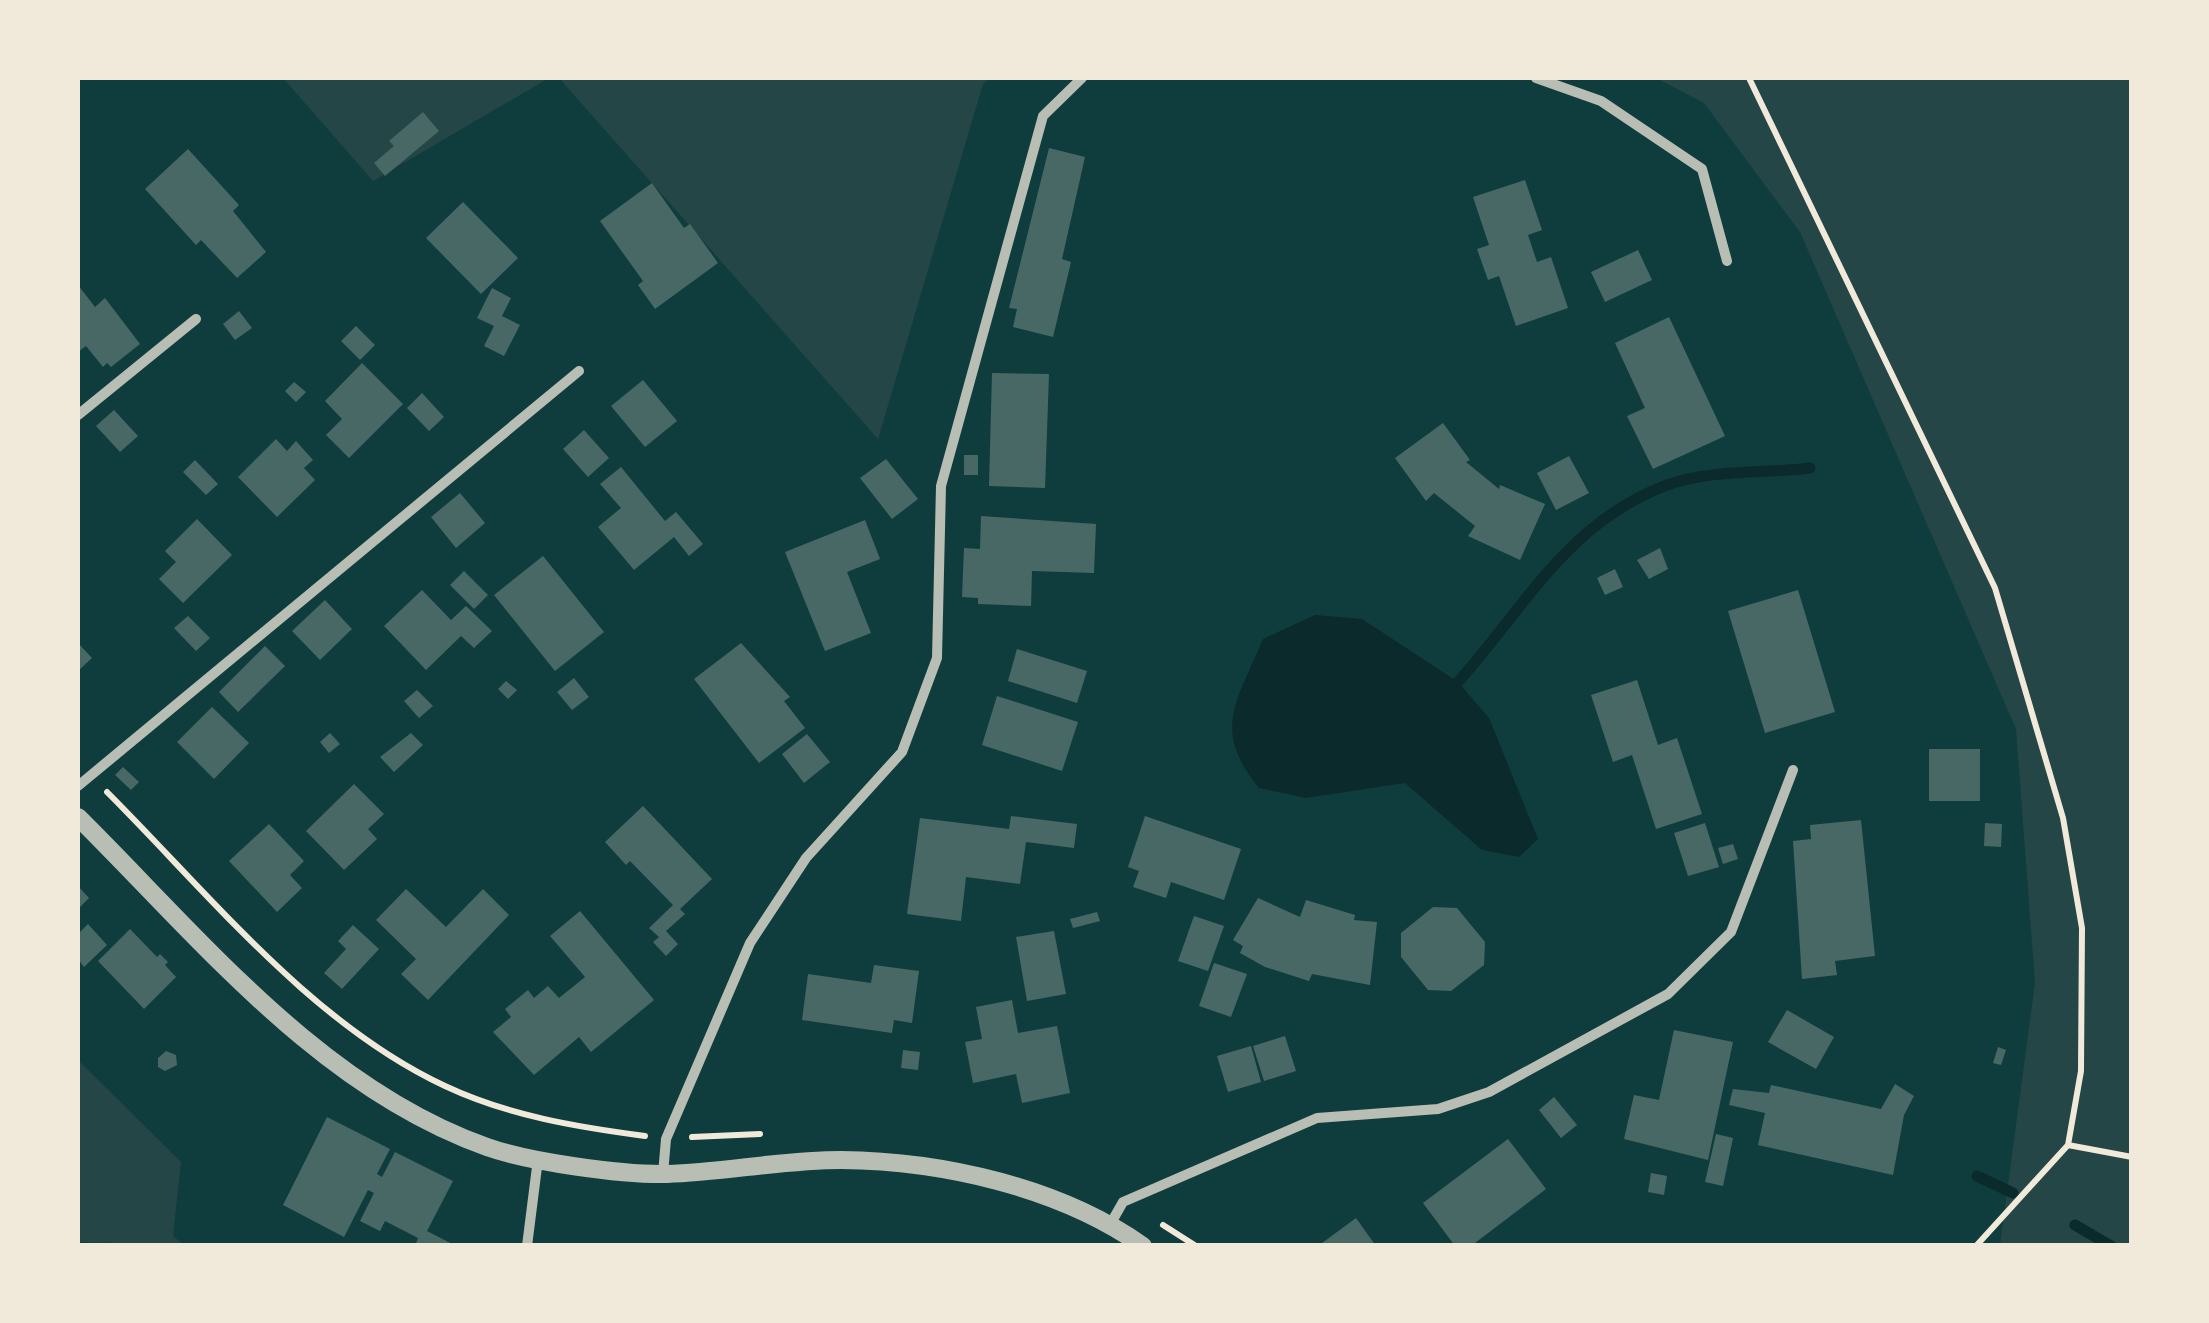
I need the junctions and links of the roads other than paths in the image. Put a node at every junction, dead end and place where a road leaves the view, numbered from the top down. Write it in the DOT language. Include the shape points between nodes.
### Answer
graph roads {
  1 [pos="1082,78"];
  2 [pos="1536,78"];
  3 [pos="1727,261"];
  4 [pos="196,319"];
  5 [pos="579,370"];
  6 [pos="78,416"];
  7 [pos="1793,770"];
  8 [pos="78,786"];
  9 [pos="78,817"];
  10 [pos="538,1159"];
  11 [pos="663,1174"];
  12 [pos="1111,1223"];
  13 [pos="527,1246"];
  14 [pos="1143,1246"];
  1 -- 11 [label="street" via="1042,116 942,486 938,658 902,752 806,858 750,943 666,1139"];
  2 -- 3 [label="street" via="1601,101 1702,169"];
  4 -- 6 [label="street"];
  5 -- 8 [label="street"];
  7 -- 12 [label="street" via="1731,932 1668,994 1490,1092 1438,1109 1318,1118 1123,1202"];
  9 -- 10 [label="street" via="285,1022 377,1094 487,1147"];
  10 -- 11 [label="street"];
  10 -- 13 [label="street"];
  11 -- 12 [label="street" via="840,1160 917,1166 1012,1185"];
  12 -- 14 [label="street"];
}
